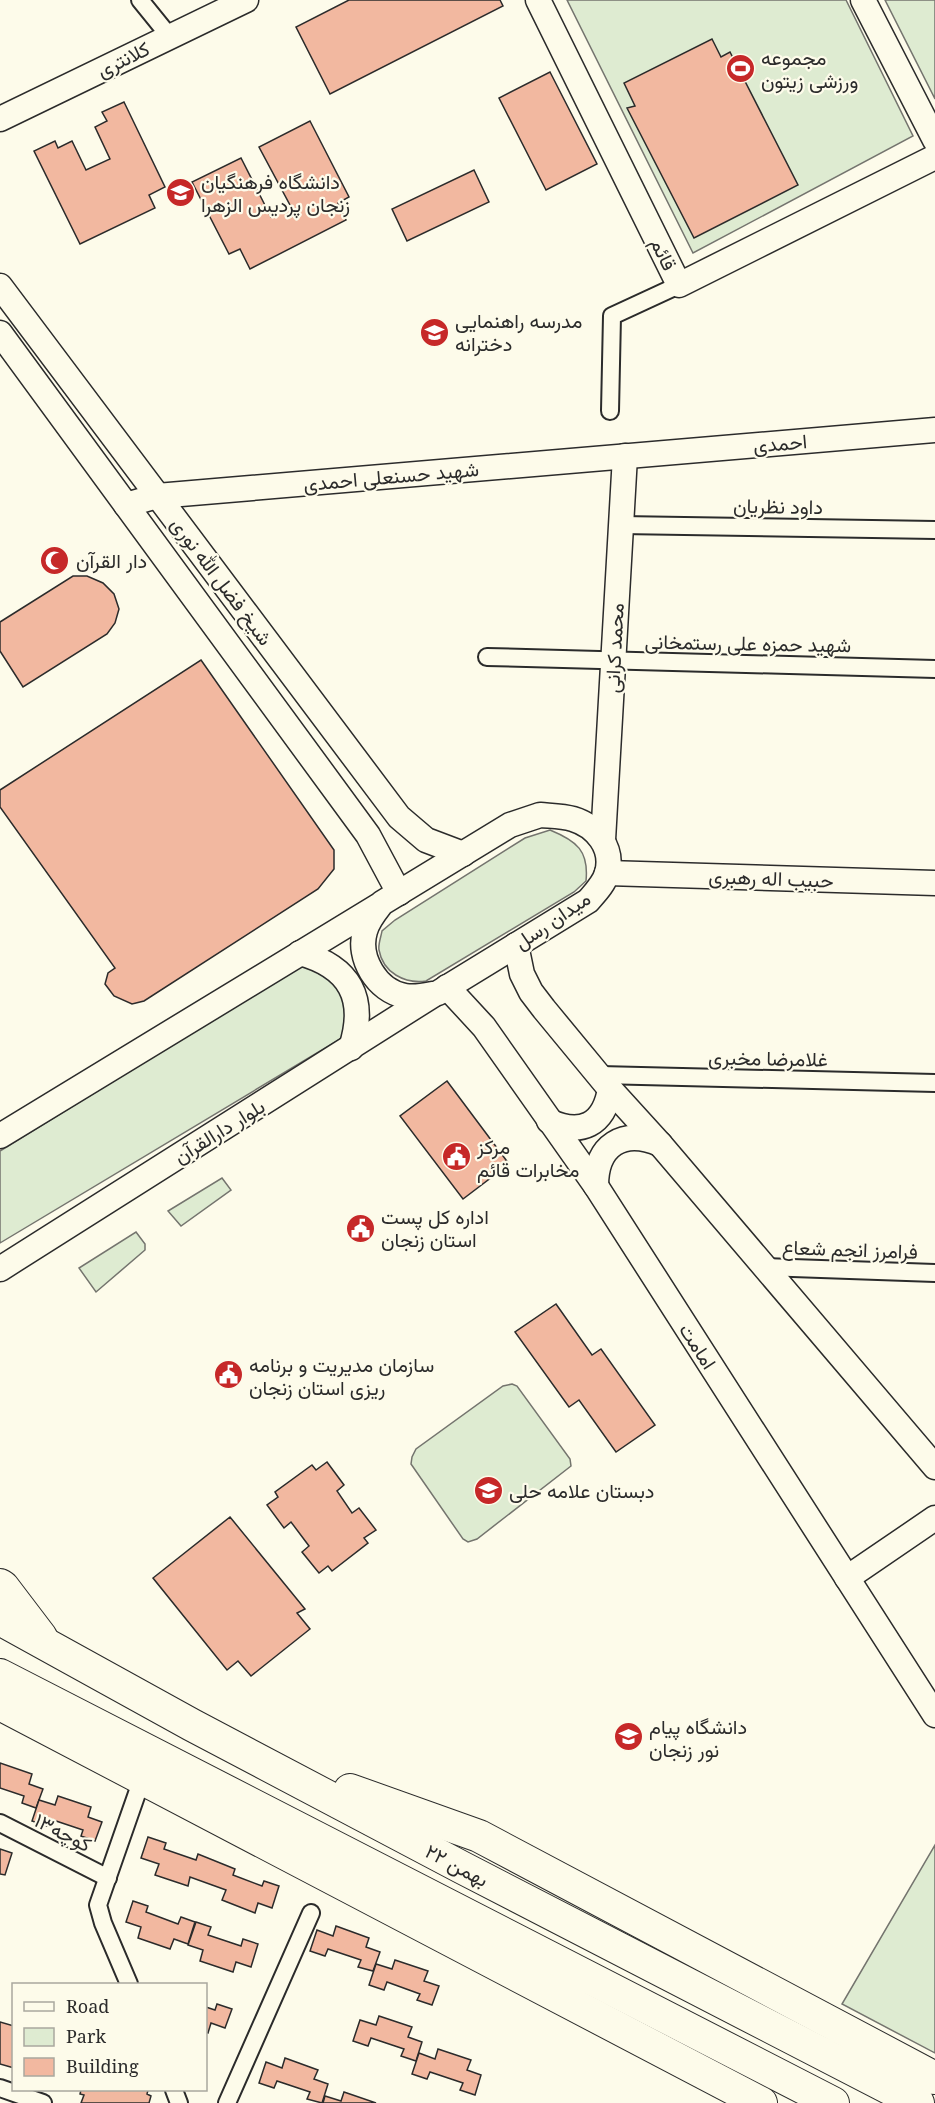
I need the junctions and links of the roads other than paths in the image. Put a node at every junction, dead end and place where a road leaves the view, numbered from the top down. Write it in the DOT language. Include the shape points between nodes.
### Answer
graph roads {
  1 [pos="140,0"];
  2 [pos="246,0"];
  3 [pos="538,0"];
  4 [pos="862,0"];
  5 [pos="170,37"];
  6 [pos="0,119"];
  7 [pos="935,140"];
  8 [pos="935,157"];
  9 [pos="679,285"];
  10 [pos="0,286"];
  11 [pos="0,333"];
  12 [pos="610,411"];
  13 [pos="935,430"];
  14 [pos="625,456"];
  15 [pos="157,496"];
  16 [pos="126,505"];
  17 [pos="621,525"];
  18 [pos="935,530"];
  19 [pos="487,657"];
  20 [pos="613,660"];
  21 [pos="935,669"];
  22 [pos="603,840"];
  23 [pos="463,854"];
  24 [pos="607,873"];
  25 [pos="935,883"];
  26 [pos="390,898"];
  27 [pos="516,945"];
  28 [pos="300,953"];
  29 [pos="443,990"];
  30 [pos="351,1048"];
  31 [pos="605,1082"];
  32 [pos="935,1083"];
  33 [pos="549,1121"];
  34 [pos="0,1136"];
  35 [pos="660,1144"];
  36 [pos="596,1186"];
  37 [pos="764,1267"];
  38 [pos="0,1269"];
  39 [pos="935,1273"];
  40 [pos="935,1467"];
  41 [pos="935,1518"];
  42 [pos="847,1578"];
  43 [pos="0,1585"];
  44 [pos="0,1619"];
  45 [pos="47,1645"];
  46 [pos="0,1674"];
  47 [pos="0,1704"];
  48 [pos="935,1715"];
  49 [pos="192,1725"];
  50 [pos="142,1779"];
  51 [pos="0,1823"];
  52 [pos="108,1878"];
  53 [pos="311,1913"];
  54 [pos="129,1983"];
  55 [pos="935,2078"];
  56 [pos="0,2088"];
  57 [pos="43,2103"];
  58 [pos="227,2103"];
  59 [pos="761,2103"];
  60 [pos="833,2103"];
  61 [pos="918,2103"];
  1 -- 5 [label="street"];
  2 -- 5 [label="main road, کلانتری"];
  3 -- 9 [label="main road, قائم"];
  4 -- 7 [label="main road"];
  5 -- 6 [label="main road, کلانتری"];
  8 -- 9 [label="main road, قائم"];
  9 -- 12 [label="street" via="612,316"];
  10 -- 15 [label="main road, شیخ فضل الله نوری"];
  11 -- 16 [label="main road, شیخ فضل الله نوری"];
  13 -- 14 [label="main road, احمدی"];
  14 -- 15 [label="main road, شهید حسنعلی احمدی"];
  14 -- 17 [label="main road, محمد کرانی"];
  15 -- 16 [label="main road, شهید حسنعلی احمدی"];
  15 -- 23 [label="main road, شیخ فضل الله نوری" via="399,817 426,840"];
  16 -- 26 [label="main road, شیخ فضل الله نوری" via="368,835"];
  17 -- 18 [label="street, داود نظریان"];
  17 -- 20 [label="main road, محمد کرانی"];
  19 -- 20 [label="street, شهید حمزه علی رستمخانی"];
  20 -- 21 [label="street, شهید حمزه علی رستمخانی"];
  20 -- 22 [label="main road, محمد کرانی"];
  22 -- 23 [label="main road, میدان رسل" via="589,826 572,819 540,815 510,825"];
  22 -- 24 [label="main road, میدان رسل" via="608,855"];
  23 -- 26 [label="main road, میدان رسل"];
  24 -- 25 [label="main road, حبیب اله رهبری"];
  24 -- 27 [label="main road, میدان رسل" via="588,901"];
  26 -- 28 [label="main road"];
  26 -- 29 [label="main road, میدان رسل" via="371,916 364,931 363,948 371,972 389,990 404,996"];
  27 -- 29 [label="main road, میدان رسل"];
  27 -- 31 [label="main road" via="522,974 531,992"];
  28 -- 30 [label="main road" via="338,970 350,987 357,1007 357,1028"];
  28 -- 34 [label="main road"];
  29 -- 30 [label="main road, بلوار دارالقرآن"];
  29 -- 33 [label="main road, امامت" via="484,1027"];
  30 -- 38 [label="main road, بلوار دارالقرآن"];
  31 -- 32 [label="street, غلامرضا مخبری"];
  31 -- 33 [label="main road" via="607,1106 597,1120 582,1127 565,1128"];
  31 -- 35 [label="main road"];
  33 -- 36 [label="main road, امامت"];
  35 -- 36 [label="main road" via="629,1137 614,1143 596,1169"];
  35 -- 37 [label="main road"];
  36 -- 42 [label="main road, امامت"];
  37 -- 39 [label="street, فرامرز انجم شعاع"];
  37 -- 40 [label="main road"];
  41 -- 42 [label="main road"];
  42 -- 48 [label="main road, امامت"];
  43 -- 45 [label="highway"];
  44 -- 45 [label="highway, ۲۲ بهمن"];
  45 -- 49 [label="highway, ۲۲ بهمن"];
  46 -- 60 [label="highway, ۲۲ بهمن"];
  47 -- 50 [label="highway"];
  49 -- 55 [label="highway" via="479,1836"];
  49 -- 61 [label="highway, ۲۲ بهمن"];
  50 -- 52 [label="street"];
  50 -- 59 [label="highway"];
  51 -- 52 [label="street, کوچه۱۳"];
  52 -- 54 [label="street" via="98,1905"];
  53 -- 58 [label="street"];
  56 -- 57 [label="street"];
}
